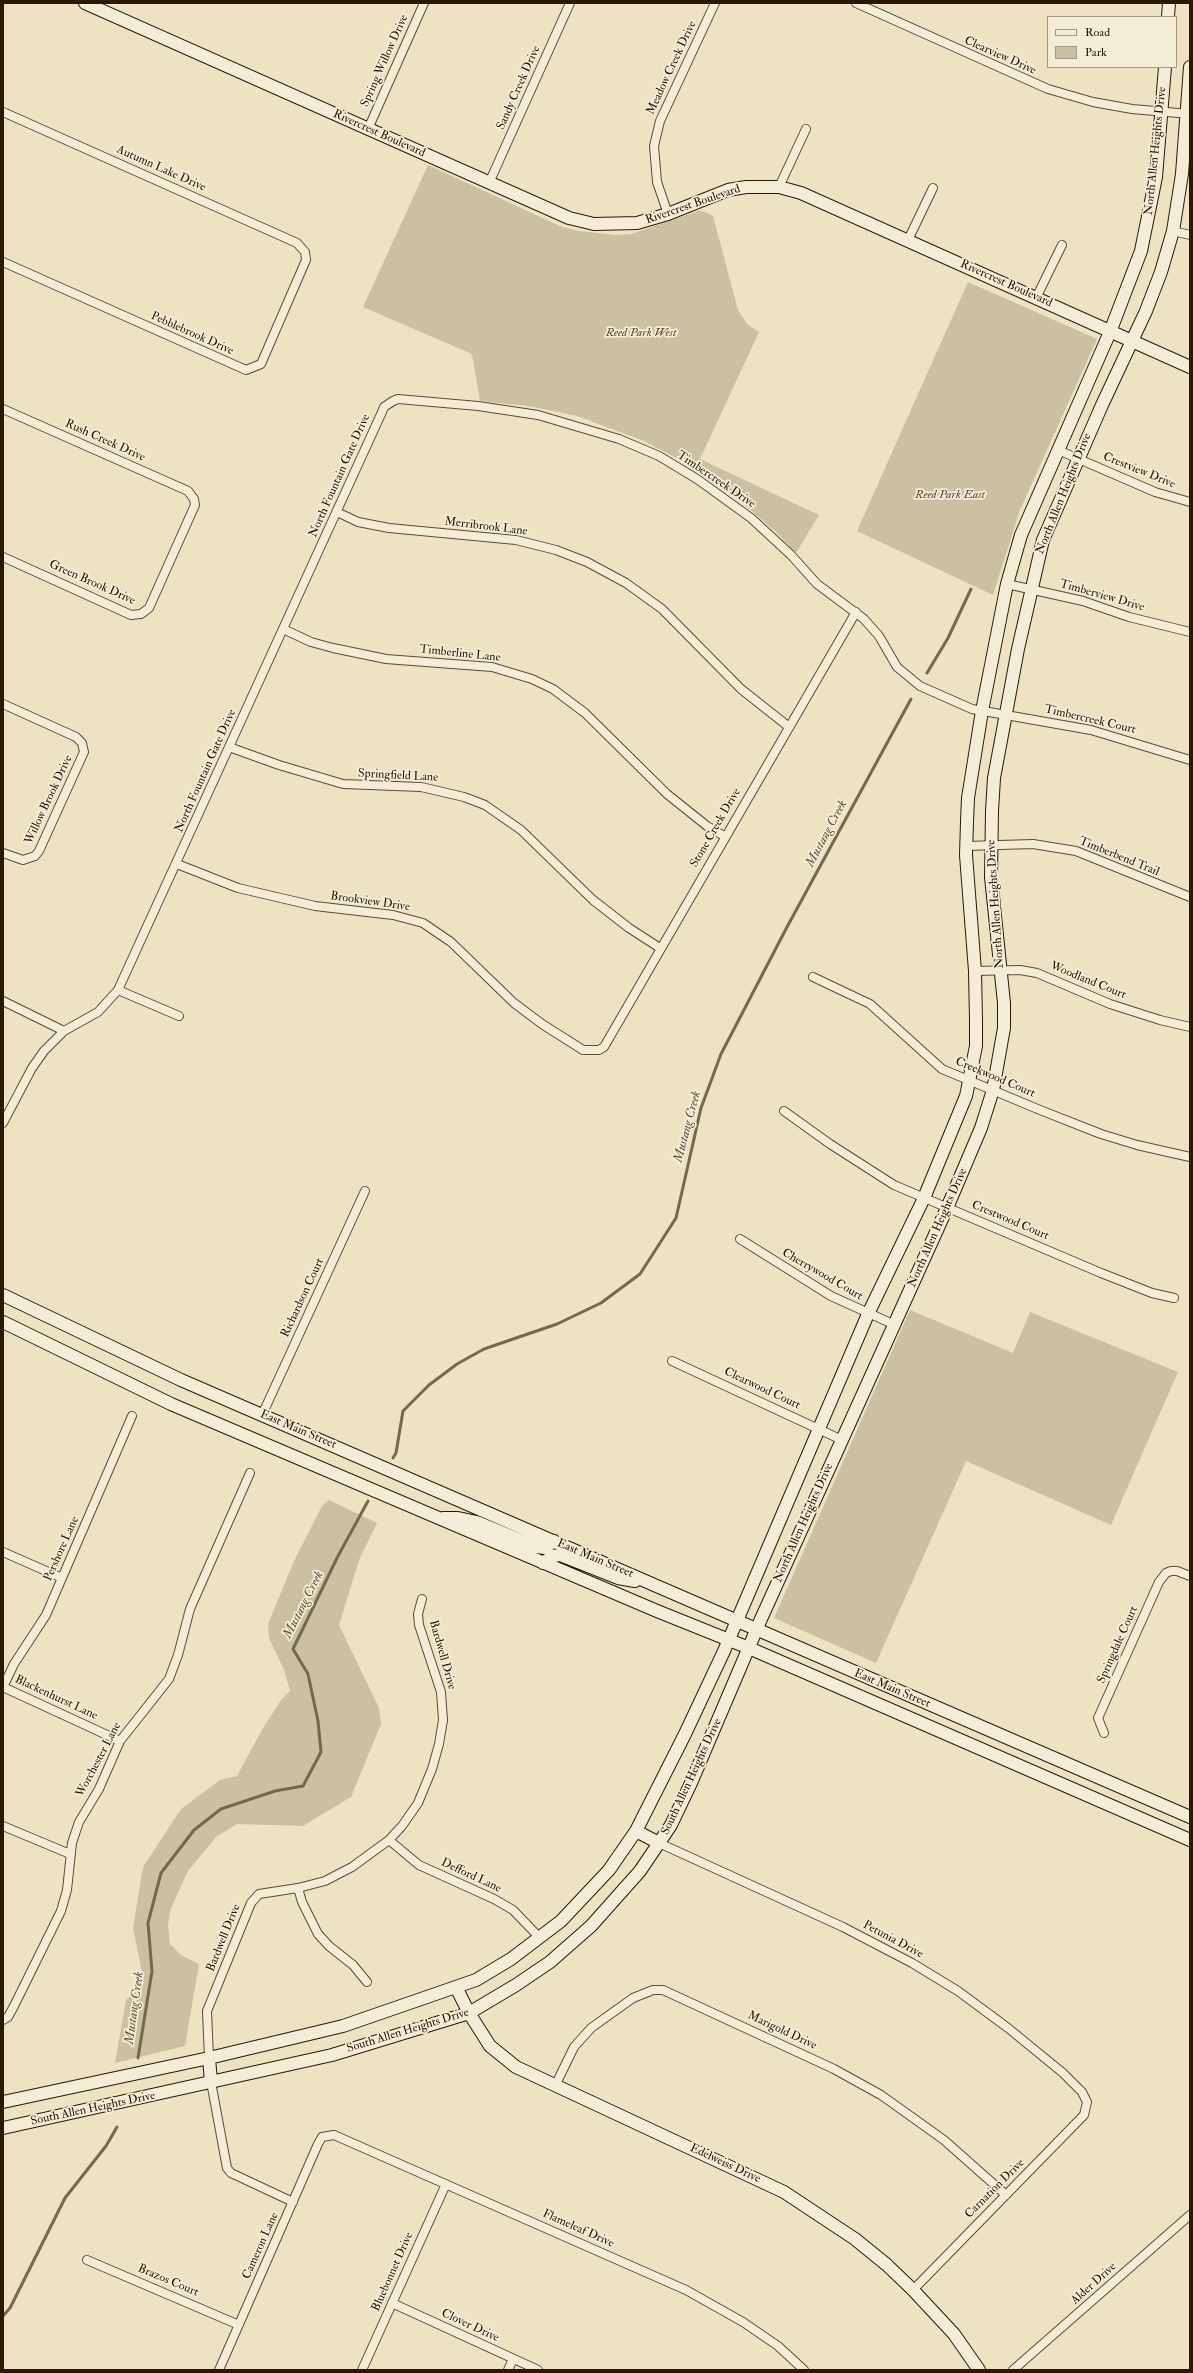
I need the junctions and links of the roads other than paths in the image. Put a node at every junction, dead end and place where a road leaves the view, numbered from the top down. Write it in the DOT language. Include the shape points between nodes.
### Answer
graph roads {
  1 [pos="85,3"];
  2 [pos="424,3"];
  3 [pos="570,3"];
  4 [pos="715,3"];
  5 [pos="856,3"];
  6 [pos="1169,3"];
  7 [pos="1168,16"];
  8 [pos="1190,67"];
  9 [pos="1165,68"];
  10 [pos="1161,111"];
  11 [pos="3,112"];
  12 [pos="1188,114"];
  13 [pos="368,129"];
  14 [pos="806,129"];
  15 [pos="489,183"];
  16 [pos="779,187"];
  17 [pos="933,188"];
  18 [pos="668,214"];
  19 [pos="1173,231"];
  20 [pos="1190,235"];
  21 [pos="908,240"];
  22 [pos="1062,245"];
  23 [pos="305,252"];
  24 [pos="3,262"];
  25 [pos="1036,298"];
  26 [pos="1110,332"];
  27 [pos="1132,342"];
  28 [pos="1190,367"];
  29 [pos="393,400"];
  30 [pos="3,409"];
  31 [pos="1058,450"];
  32 [pos="1078,459"];
  33 [pos="194,499"];
  34 [pos="1190,502"];
  35 [pos="337,512"];
  36 [pos="3,557"];
  37 [pos="1007,584"];
  38 [pos="1031,590"];
  39 [pos="856,612"];
  40 [pos="283,629"];
  41 [pos="1190,632"];
  42 [pos="3,704"];
  43 [pos="982,711"];
  44 [pos="1005,714"];
  45 [pos="789,727"];
  46 [pos="230,748"];
  47 [pos="1190,760"];
  48 [pos="724,836"];
  49 [pos="990,845"];
  50 [pos="966,846"];
  51 [pos="3,853"];
  52 [pos="177,864"];
  53 [pos="1190,897"];
  54 [pos="660,948"];
  55 [pos="1001,970"];
  56 [pos="976,971"];
  57 [pos="814,977"];
  58 [pos="118,990"];
  59 [pos="3,1001"];
  60 [pos="179,1016"];
  61 [pos="1190,1027"];
  62 [pos="64,1031"];
  63 [pos="594,1052"];
  64 [pos="970,1081"];
  65 [pos="993,1090"];
  66 [pos="784,1111"];
  67 [pos="3,1123"];
  68 [pos="1190,1157"];
  69 [pos="365,1191"];
  70 [pos="924,1198"];
  71 [pos="947,1208"];
  72 [pos="740,1239"];
  73 [pos="3,1295"];
  74 [pos="1174,1298"];
  75 [pos="868,1314"];
  76 [pos="3,1322"];
  77 [pos="895,1325"];
  78 [pos="672,1361"];
  79 [pos="262,1415"];
  80 [pos="132,1416"];
  81 [pos="818,1429"];
  82 [pos="842,1440"];
  83 [pos="250,1473"];
  84 [pos="438,1518"];
  85 [pos="554,1541"];
  86 [pos="3,1552"];
  87 [pos="543,1563"];
  88 [pos="1190,1576"];
  89 [pos="62,1578"];
  90 [pos="644,1580"];
  91 [pos="422,1599"];
  92 [pos="737,1622"];
  93 [pos="756,1629"];
  94 [pos="728,1640"];
  95 [pos="749,1648"];
  96 [pos="3,1687"];
  97 [pos="978,1726"];
  98 [pos="1104,1733"];
  99 [pos="120,1741"];
  100 [pos="971,1745"];
  101 [pos="1096,1799"];
  102 [pos="1190,1818"];
  103 [pos="1190,1821"];
  104 [pos="3,1826"];
  105 [pos="636,1831"];
  106 [pos="389,1840"];
  107 [pos="1190,1840"];
  108 [pos="659,1843"];
  109 [pos="70,1854"];
  110 [pos="298,1888"];
  111 [pos="540,1938"];
  112 [pos="367,1982"];
  113 [pos="456,1987"];
  114 [pos="469,2013"];
  115 [pos="3,2020"];
  116 [pos="209,2058"];
  117 [pos="211,2082"];
  118 [pos="555,2086"];
  119 [pos="3,2102"];
  120 [pos="1087,2102"];
  121 [pos="3,2128"];
  122 [pos="328,2135"];
  123 [pos="446,2184"];
  124 [pos="1006,2195"];
  125 [pos="293,2202"];
  126 [pos="1190,2215"];
  127 [pos="87,2260"];
  128 [pos="913,2290"];
  129 [pos="392,2303"];
  130 [pos="239,2325"];
  131 [pos="513,2359"];
  132 [pos="219,2370"];
  133 [pos="362,2370"];
  134 [pos="508,2370"];
  135 [pos="538,2370"];
  136 [pos="804,2370"];
  137 [pos="979,2370"];
  138 [pos="1013,2370"];
  1 -- 13 [label="main road, Rivercrest Boulevard"];
  2 -- 13 [label="street, Spring Willow Drive"];
  3 -- 15 [label="street, Sandy Creek Drive"];
  4 -- 18 [label="street, Meadow Creek Drive" via="660,121 654,146 658,182"];
  5 -- 10 [label="street, Clearview Drive" via="1048,89 1093,102"];
  6 -- 7 [label="main road"];
  8 -- 12 [label="main road, North Allen Heights Drive"];
  9 -- 10 [label="main road, North Allen Heights Drive"];
  10 -- 12 [label="street, Clearview Drive"];
  10 -- 26 [label="main road, North Allen Heights Drive" via="1156,176 1149,220 1131,282"];
  11 -- 23 [label="street, Autumn Lake Drive" via="297,243"];
  12 -- 19 [label="main road, North Allen Heights Drive"];
  13 -- 15 [label="main road, Rivercrest Boulevard"];
  14 -- 16 [label="street"];
  15 -- 18 [label="main road, Rivercrest Boulevard" via="568,218 594,224 637,224"];
  16 -- 18 [label="main road, Rivercrest Boulevard" via="728,190"];
  16 -- 21 [label="main road, Rivercrest Boulevard" via="800,193"];
  17 -- 21 [label="street"];
  19 -- 20 [label="street"];
  19 -- 27 [label="main road, North Allen Heights Drive" via="1161,272"];
  21 -- 25 [label="main road, Rivercrest Boulevard"];
  22 -- 25 [label="street"];
  23 -- 24 [label="street, Pebblebrook Drive" via="306,265 261,364 246,370"];
  25 -- 26 [label="main road, Rivercrest Boulevard"];
  26 -- 27 [label="main road, Rivercrest Boulevard"];
  26 -- 31 [label="main road, North Allen Heights Drive"];
  27 -- 28 [label="main road, Rivercrest Boulevard"];
  27 -- 32 [label="main road, North Allen Heights Drive"];
  29 -- 35 [label="street, North Fountain Gate Drive" via="384,407"];
  29 -- 39 [label="street, Timbercreek Drive" via="478,406 538,415 619,439 659,456 697,479 751,518 791,555 817,584"];
  30 -- 33 [label="street, Rush Creek Drive" via="188,491"];
  31 -- 32 [label="street, Crestview Drive"];
  31 -- 37 [label="main road, North Allen Heights Drive" via="1021,535"];
  32 -- 34 [label="street, Crestview Drive" via="1155,492"];
  32 -- 38 [label="main road, North Allen Heights Drive" via="1043,540"];
  33 -- 36 [label="street, Green Brook Drive" via="194,510 149,608 141,614 131,615"];
  35 -- 40 [label="street, North Fountain Gate Drive"];
  35 -- 45 [label="street, Merribrook Lane" via="358,522 389,528 516,540 556,550 587,562 626,583 662,609 741,690"];
  37 -- 38 [label="street, Timberview Drive"];
  37 -- 43 [label="main road, North Allen Heights Drive"];
  38 -- 41 [label="street, Timberview Drive" via="1084,601 1129,617"];
  38 -- 44 [label="main road, North Allen Heights Drive"];
  39 -- 43 [label="street, Timbercreek Drive" via="879,636 897,667 908,678 942,697"];
  39 -- 45 [label="street, Stone Creek Drive"];
  40 -- 46 [label="street, North Fountain Gate Drive"];
  40 -- 48 [label="street, Timberline Lane" via="311,642 333,648 386,658 492,668 532,679 553,690 585,713 667,794 707,826"];
  42 -- 51 [label="street, Willow Brook Drive" via="76,737 82,743 84,752 35,856 24,860"];
  43 -- 44 [label="street, Timbercreek Court"];
  43 -- 50 [label="main road, North Allen Heights Drive" via="968,798"];
  44 -- 47 [label="street, Timbercreek Court" via="1091,730"];
  44 -- 49 [label="main road, North Allen Heights Drive" via="994,778"];
  45 -- 48 [label="street, Stone Creek Drive"];
  46 -- 52 [label="street, North Fountain Gate Drive"];
  46 -- 54 [label="street, Springfield Lane" via="343,784 421,787 464,796 485,805 521,830 593,900"];
  48 -- 54 [label="street, Stone Creek Drive"];
  49 -- 50 [label="street, Timberbend Trail"];
  49 -- 53 [label="street, Timberbend Trail" via="1033,844 1076,851"];
  49 -- 55 [label="main road, North Allen Heights Drive"];
  50 -- 56 [label="main road, North Allen Heights Drive"];
  52 -- 58 [label="street, North Fountain Gate Drive"];
  52 -- 63 [label="street, Brookview Drive" via="238,888 315,906 393,915 423,923 451,942 514,1003 583,1050"];
  54 -- 63 [label="street, Stone Creek Drive" via="604,1047"];
  55 -- 56 [label="street, Woodland Court"];
  55 -- 61 [label="street, Woodland Court" via="1020,970 1037,974 1110,1004"];
  55 -- 65 [label="main road, North Allen Heights Drive" via="1004,1028"];
  56 -- 64 [label="main road, North Allen Heights Drive" via="976,1046"];
  57 -- 64 [label="street, Creekwood Court" via="870,1004 942,1069"];
  58 -- 60 [label="street"];
  58 -- 62 [label="street, North Fountain Gate Drive" via="98,1012"];
  59 -- 62 [label="street"];
  62 -- 67 [label="street, North Fountain Gate Drive" via="44,1051 32,1068"];
  64 -- 65 [label="street, Creekwood Court"];
  64 -- 70 [label="main road, North Allen Heights Drive" via="960,1114"];
  65 -- 68 [label="street, Creekwood Court" via="1101,1134"];
  65 -- 71 [label="main road, North Allen Heights Drive" via="981,1128"];
  66 -- 70 [label="street, Crestwood Court" via="881,1178"];
  69 -- 79 [label="street, Richardson Court"];
  70 -- 71 [label="street, Crestwood Court"];
  70 -- 75 [label="main road, North Allen Heights Drive"];
  71 -- 74 [label="street, Crestwood Court" via="1102,1273"];
  71 -- 77 [label="main road, North Allen Heights Drive"];
  72 -- 75 [label="street, Cherrywood Court" via="807,1283"];
  73 -- 79 [label="main road, East Main Street" via="181,1380"];
  75 -- 77 [label="street, Cherrywood Court"];
  75 -- 81 [label="main road, North Allen Heights Drive"];
  76 -- 84 [label="main road, East Main Street" via="171,1404"];
  77 -- 82 [label="main road, North Allen Heights Drive"];
  78 -- 81 [label="street, Clearwood Court"];
  79 -- 85 [label="main road, East Main Street"];
  80 -- 89 [label="street, Pershore Lane"];
  81 -- 82 [label="street, Clearwood Court"];
  81 -- 92 [label="main road, North Allen Heights Drive"];
  82 -- 93 [label="main road, North Allen Heights Drive"];
  83 -- 99 [label="street, Worchester Lane" via="190,1609 169,1679"];
  84 -- 85 [label="main road" via="458,1518 477,1522 537,1547 545,1548"];
  84 -- 87 [label="main road, East Main Street"];
  85 -- 90 [label="main road, East Main Street"];
  86 -- 89 [label="street"];
  87 -- 90 [label="main road" via="553,1556 560,1555 618,1578"];
  87 -- 94 [label="main road, East Main Street"];
  88 -- 98 [label="street, Springdale Court" via="1171,1571 1159,1582 1098,1718"];
  89 -- 96 [label="street, Pershore Lane" via="46,1615 14,1664"];
  90 -- 92 [label="main road, East Main Street"];
  91 -- 106 [label="street, Bardwell Drive" via="418,1614 419,1625 442,1692 443,1720 432,1769 418,1803"];
  92 -- 93 [label="main road, East Main Street"];
  92 -- 94 [label="main road, North Allen Heights Drive"];
  93 -- 95 [label="main road, North Allen Heights Drive"];
  93 -- 97 [label="main road, East Main Street"];
  94 -- 95 [label="main road, East Main Street"];
  94 -- 105 [label="main road, South Allen Heights Drive" via="686,1734"];
  95 -- 100 [label="main road, East Main Street"];
  95 -- 108 [label="main road, South Allen Heights Drive" via="691,1783 671,1825"];
  96 -- 99 [label="street, Blackenhurst Lane"];
  97 -- 100 [label="main road"];
  97 -- 102 [label="main road, East Main Street"];
  99 -- 109 [label="street, Worchester Lane" via="100,1790 79,1822"];
  100 -- 101 [label="main road, East Main Street"];
  101 -- 103 [label="main road" via="1099,1791 1104,1789 1160,1812"];
  101 -- 107 [label="main road, East Main Street"];
  104 -- 109 [label="street"];
  105 -- 108 [label="main road"];
  105 -- 111 [label="main road, South Allen Heights Drive" via="587,1896"];
  106 -- 110 [label="street, Bardwell Drive" via="352,1867 325,1881"];
  106 -- 111 [label="street, Defford Lane" via="419,1865 513,1910"];
  108 -- 114 [label="main road, South Allen Heights Drive" via="621,1894 569,1946 516,1985"];
  108 -- 120 [label="street, Petunia Drive" via="843,1927 912,1963 958,1991 1014,2032 1063,2073 1082,2092"];
  109 -- 115 [label="street, Worchester Lane" via="67,1890 61,1911 14,2006"];
  110 -- 112 [label="street" via="318,1934 353,1965"];
  110 -- 116 [label="street, Bardwell Drive" via="267,1891 259,1894 251,1903 207,2011"];
  111 -- 113 [label="main road, South Allen Heights Drive" via="481,1977"];
  113 -- 114 [label="main road, Edelweiss Drive"];
  113 -- 116 [label="main road, South Allen Heights Drive" via="343,2026"];
  114 -- 117 [label="main road, South Allen Heights Drive" via="332,2055"];
  114 -- 118 [label="main road, Edelweiss Drive" via="490,2046 502,2057 516,2067"];
  116 -- 117 [label="main road"];
  116 -- 119 [label="main road, South Allen Heights Drive"];
  117 -- 121 [label="main road, South Allen Heights Drive"];
  117 -- 125 [label="street" via="227,2168 236,2176"];
  118 -- 124 [label="street, Marigold Drive" via="574,2047 591,2028 633,1998 653,1990 663,1990 834,2068 881,2095 944,2140"];
  118 -- 128 [label="main road, Edelweiss Drive" via="784,2192 855,2239 887,2264"];
  120 -- 124 [label="street, Carnation Drive" via="1084,2115"];
  122 -- 123 [label="street, Flameleaf Drive" via="334,2135"];
  122 -- 125 [label="street, Cameron Lane" via="318,2144"];
  123 -- 129 [label="street, Bluebonnet Drive"];
  123 -- 136 [label="street, Flameleaf Drive" via="686,2290 743,2322 778,2346"];
  124 -- 128 [label="street, Carnation Drive"];
  125 -- 130 [label="street, Cameron Lane"];
  126 -- 138 [label="street, Alder Drive"];
  127 -- 130 [label="street, Brazos Court"];
  128 -- 137 [label="main road, Edelweiss Drive" via="954,2334"];
  129 -- 131 [label="street, Clover Drive"];
  129 -- 133 [label="street, Bluebonnet Drive"];
  130 -- 132 [label="street, Cameron Lane"];
  131 -- 134 [label="street"];
  131 -- 135 [label="street, Clover Drive"];
}
